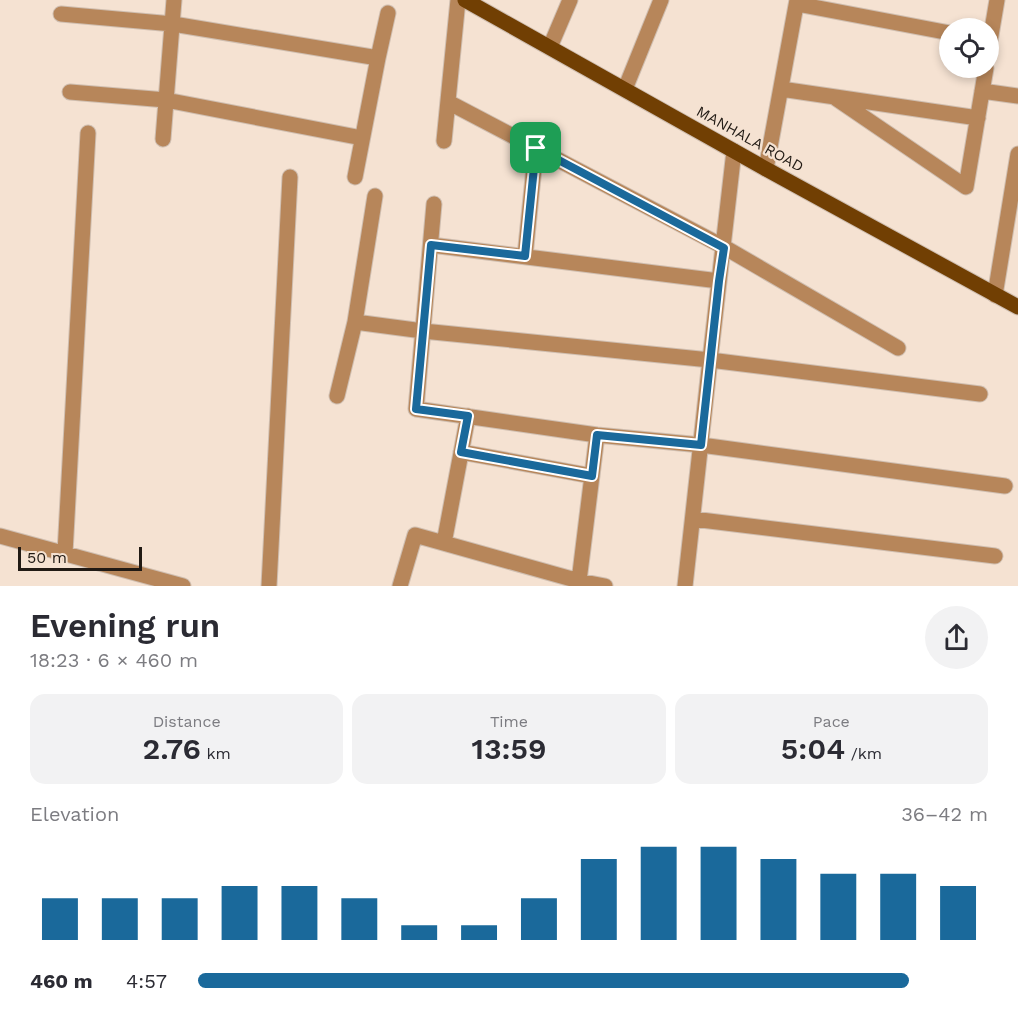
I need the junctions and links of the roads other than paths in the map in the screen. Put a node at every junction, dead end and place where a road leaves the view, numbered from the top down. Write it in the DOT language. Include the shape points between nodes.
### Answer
graph roads {
  1 [pos="174,0"];
  2 [pos="458,0"];
  3 [pos="465,0"];
  4 [pos="570,0"];
  5 [pos="661,0"];
  6 [pos="997,0"];
  7 [pos="797,2"];
  8 [pos="388,13"];
  9 [pos="61,14"];
  10 [pos="994,18"];
  11 [pos="173,24"];
  12 [pos="939,31"];
  13 [pos="550,47"];
  14 [pos="378,58"];
  15 [pos="984,78"];
  16 [pos="625,89"];
  17 [pos="781,89"];
  18 [pos="982,91"];
  19 [pos="70,92"];
  20 [pos="1018,96"];
  21 [pos="834,97"];
  22 [pos="166,100"];
  23 [pos="448,102"];
  24 [pos="978,118"];
  25 [pos="88,133"];
  26 [pos="362,138"];
  27 [pos="163,139"];
  28 [pos="444,141"];
  29 [pos="536,148"];
  30 [pos="734,151"];
  31 [pos="1018,154"];
  32 [pos="766,169"];
  33 [pos="290,177"];
  34 [pos="355,177"];
  35 [pos="375,196"];
  36 [pos="434,204"];
  37 [pos="1014,205"];
  38 [pos="431,245"];
  39 [pos="724,248"];
  40 [pos="525,256"];
  41 [pos="719,281"];
  42 [pos="995,295"];
  43 [pos="1018,307"];
  44 [pos="355,322"];
  45 [pos="423,331"];
  46 [pos="898,348"];
  47 [pos="710,360"];
  48 [pos="980,394"];
  49 [pos="337,396"];
  50 [pos="468,416"];
  51 [pos="597,435"];
  52 [pos="701,445"];
  53 [pos="461,452"];
  54 [pos="592,476"];
  55 [pos="1005,486"];
  56 [pos="693,519"];
  57 [pos="0,536"];
  58 [pos="444,543"];
  59 [pos="65,553"];
  60 [pos="995,556"];
  61 [pos="579,581"];
  62 [pos="183,586"];
  63 [pos="269,586"];
  64 [pos="400,586"];
  65 [pos="605,586"];
  66 [pos="685,586"];
  1 -- 11 [label="street"];
  2 -- 23 [label="street"];
  3 -- 13 [label="main road, MANHALA ROAD"];
  4 -- 13 [label="street"];
  5 -- 16 [label="street"];
  6 -- 10 [label="street"];
  7 -- 12 [label="street"];
  7 -- 17 [label="street"];
  8 -- 14 [label="street"];
  9 -- 11 [label="street"];
  11 -- 14 [label="street"];
  11 -- 22 [label="street"];
  13 -- 16 [label="main road, MANHALA ROAD"];
  14 -- 26 [label="street"];
  15 -- 18 [label="street"];
  16 -- 30 [label="main road, MANHALA ROAD"];
  17 -- 21 [label="street"];
  17 -- 32 [label="street"];
  18 -- 20 [label="street"];
  18 -- 24 [label="street"];
  19 -- 22 [label="street"];
  21 -- 24 [label="street"];
  21 -- 24 [label="street" via="966,187"];
  22 -- 26 [label="street"];
  22 -- 27 [label="street"];
  23 -- 28 [label="street"];
  23 -- 29 [label="street"];
  25 -- 59 [label="street"];
  26 -- 34 [label="street"];
  29 -- 39 [label="street"];
  29 -- 40 [label="street"];
  30 -- 32 [label="main road, MANHALA ROAD"];
  30 -- 39 [label="street"];
  31 -- 37 [label="street"];
  32 -- 42 [label="main road, MANHALA ROAD"];
  33 -- 63 [label="street"];
  35 -- 44 [label="street"];
  36 -- 38 [label="street"];
  37 -- 42 [label="street"];
  38 -- 40 [label="street"];
  38 -- 45 [label="street"];
  39 -- 41 [label="street"];
  39 -- 46 [label="street"];
  40 -- 41 [label="street"];
  41 -- 47 [label="street"];
  42 -- 43 [label="main road, MANHALA ROAD"];
  44 -- 45 [label="street"];
  44 -- 49 [label="street"];
  45 -- 47 [label="street"];
  45 -- 50 [label="street" via="416,409"];
  47 -- 48 [label="street"];
  47 -- 52 [label="street"];
  50 -- 51 [label="street"];
  50 -- 53 [label="street"];
  51 -- 52 [label="street"];
  51 -- 54 [label="street"];
  52 -- 55 [label="street"];
  52 -- 56 [label="street"];
  53 -- 54 [label="street"];
  53 -- 58 [label="street"];
  54 -- 61 [label="street"];
  56 -- 60 [label="street"];
  56 -- 66 [label="street"];
  57 -- 59 [label="street"];
  58 -- 61 [label="street"];
  58 -- 64 [label="street" via="415,535"];
  59 -- 62 [label="street"];
  61 -- 65 [label="street"];
}
